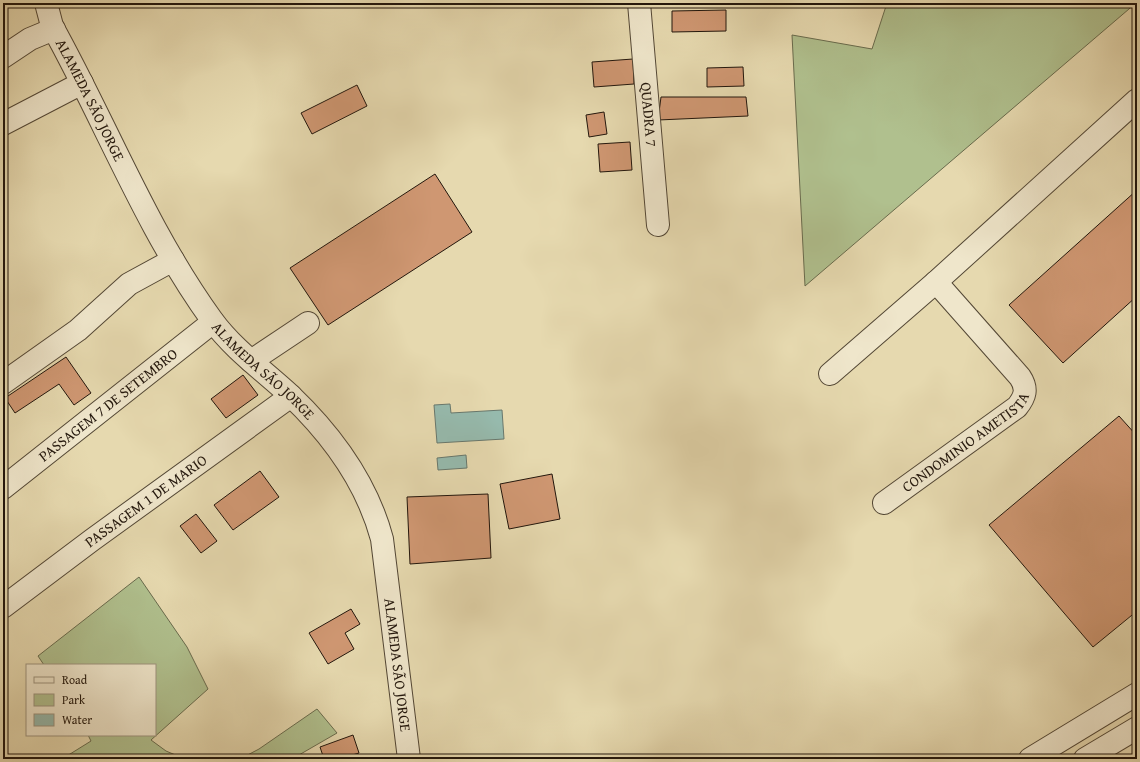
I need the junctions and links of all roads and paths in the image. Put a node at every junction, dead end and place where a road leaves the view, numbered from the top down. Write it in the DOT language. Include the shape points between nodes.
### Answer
graph roads {
  1 [pos="46,3"];
  2 [pos="639,3"];
  3 [pos="54,30"];
  4 [pos="3,57"];
  5 [pos="82,84"];
  6 [pos="1137,100"];
  7 [pos="3,124"];
  8 [pos="658,225"];
  9 [pos="173,260"];
  10 [pos="936,282"];
  11 [pos="213,322"];
  12 [pos="308,323"];
  13 [pos="251,361"];
  14 [pos="830,374"];
  15 [pos="3,384"];
  16 [pos="291,396"];
  17 [pos="3,488"];
  18 [pos="884,503"];
  19 [pos="3,607"];
  20 [pos="1137,694"];
  21 [pos="1137,728"];
  22 [pos="409,759"];
  23 [pos="1030,759"];
  24 [pos="1085,759"];
  1 -- 3 [label="street, ALAMEDA SÃO JORGE"];
  2 -- 8 [label="street, QUADRA 7"];
  3 -- 4 [label="street" via="30,39"];
  3 -- 5 [label="street, ALAMEDA SÃO JORGE"];
  5 -- 7 [label="street"];
  5 -- 9 [label="street, ALAMEDA SÃO JORGE"];
  6 -- 10 [label="street"];
  9 -- 11 [label="street, ALAMEDA SÃO JORGE"];
  9 -- 15 [label="street" via="129,284 78,330"];
  10 -- 14 [label="street"];
  10 -- 18 [label="street, CONDOMINIO AMETISTA" via="1020,377 1025,393 1017,407"];
  11 -- 13 [label="street, ALAMEDA SÃO JORGE"];
  11 -- 17 [label="street, PASSAGEM 7 DE SETEMBRO"];
  12 -- 13 [label="street"];
  13 -- 16 [label="street, ALAMEDA SÃO JORGE"];
  16 -- 19 [label="street, PASSAGEM 1 DE MARIO"];
  16 -- 22 [label="street, ALAMEDA SÃO JORGE" via="336,445 365,491 376,517 382,539"];
  20 -- 23 [label="street"];
  21 -- 24 [label="street"];
}
